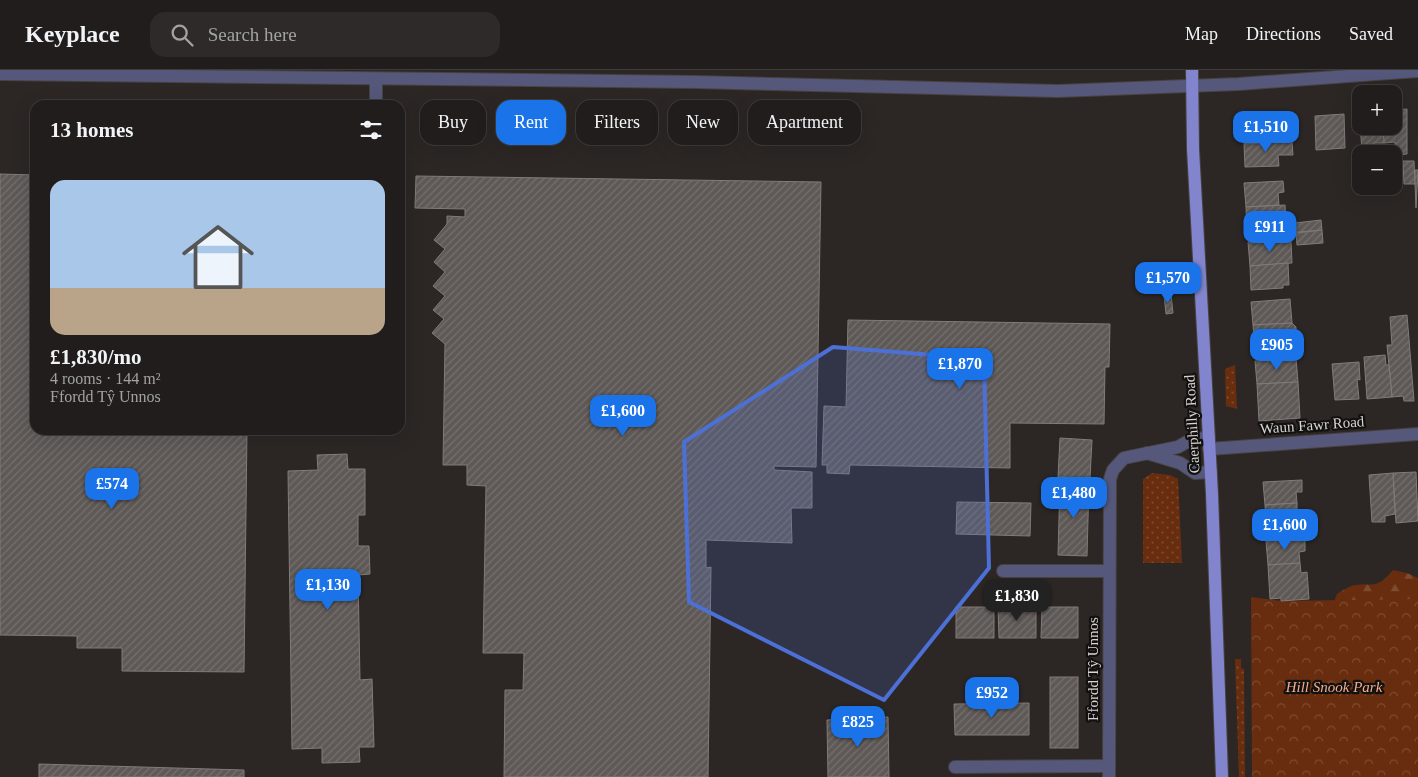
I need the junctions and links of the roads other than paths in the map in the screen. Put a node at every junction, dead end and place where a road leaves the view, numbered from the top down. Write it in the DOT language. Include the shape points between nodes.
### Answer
graph roads {
  1 [pos="1192,70"];
  2 [pos="1418,71"];
  3 [pos="149,73"];
  4 [pos="0,74"];
  5 [pos="1325,74"];
  6 [pos="677,76"];
  7 [pos="376,79"];
  8 [pos="1193,86"];
  9 [pos="376,100"];
  10 [pos="1418,434"];
  11 [pos="1209,444"];
  12 [pos="1147,453"];
  13 [pos="1211,472"];
  14 [pos="1003,571"];
  15 [pos="1108,571"];
  16 [pos="954,767"];
  17 [pos="1109,772"];
  18 [pos="1222,777"];
  1 -- 8 [label="main road, Caerphilly Road"];
  2 -- 5 [label="street"];
  3 -- 4 [label="street"];
  3 -- 7 [label="street"];
  5 -- 8 [label="street"];
  6 -- 7 [label="street"];
  6 -- 8 [label="street" via="1058,91"];
  7 -- 9 [label="street"];
  8 -- 11 [label="main road, Caerphilly Road" via="1193,149"];
  10 -- 11 [label="street, Waun Fawr Road"];
  11 -- 12 [label="street, Ffordd Tŷ Unnos" via="1192,439 1178,447"];
  11 -- 13 [label="main road, Caerphilly Road"];
  12 -- 13 [label="street" via="1180,463 1196,473"];
  12 -- 15 [label="street, Ffordd Tŷ Unnos" via="1124,458 1110,479"];
  13 -- 18 [label="main road, Caerphilly Road"];
  14 -- 15 [label="street"];
  15 -- 17 [label="street, Ffordd Tŷ Unnos"];
  16 -- 17 [label="street, Ffordd Tŷ Unnos"];
}
